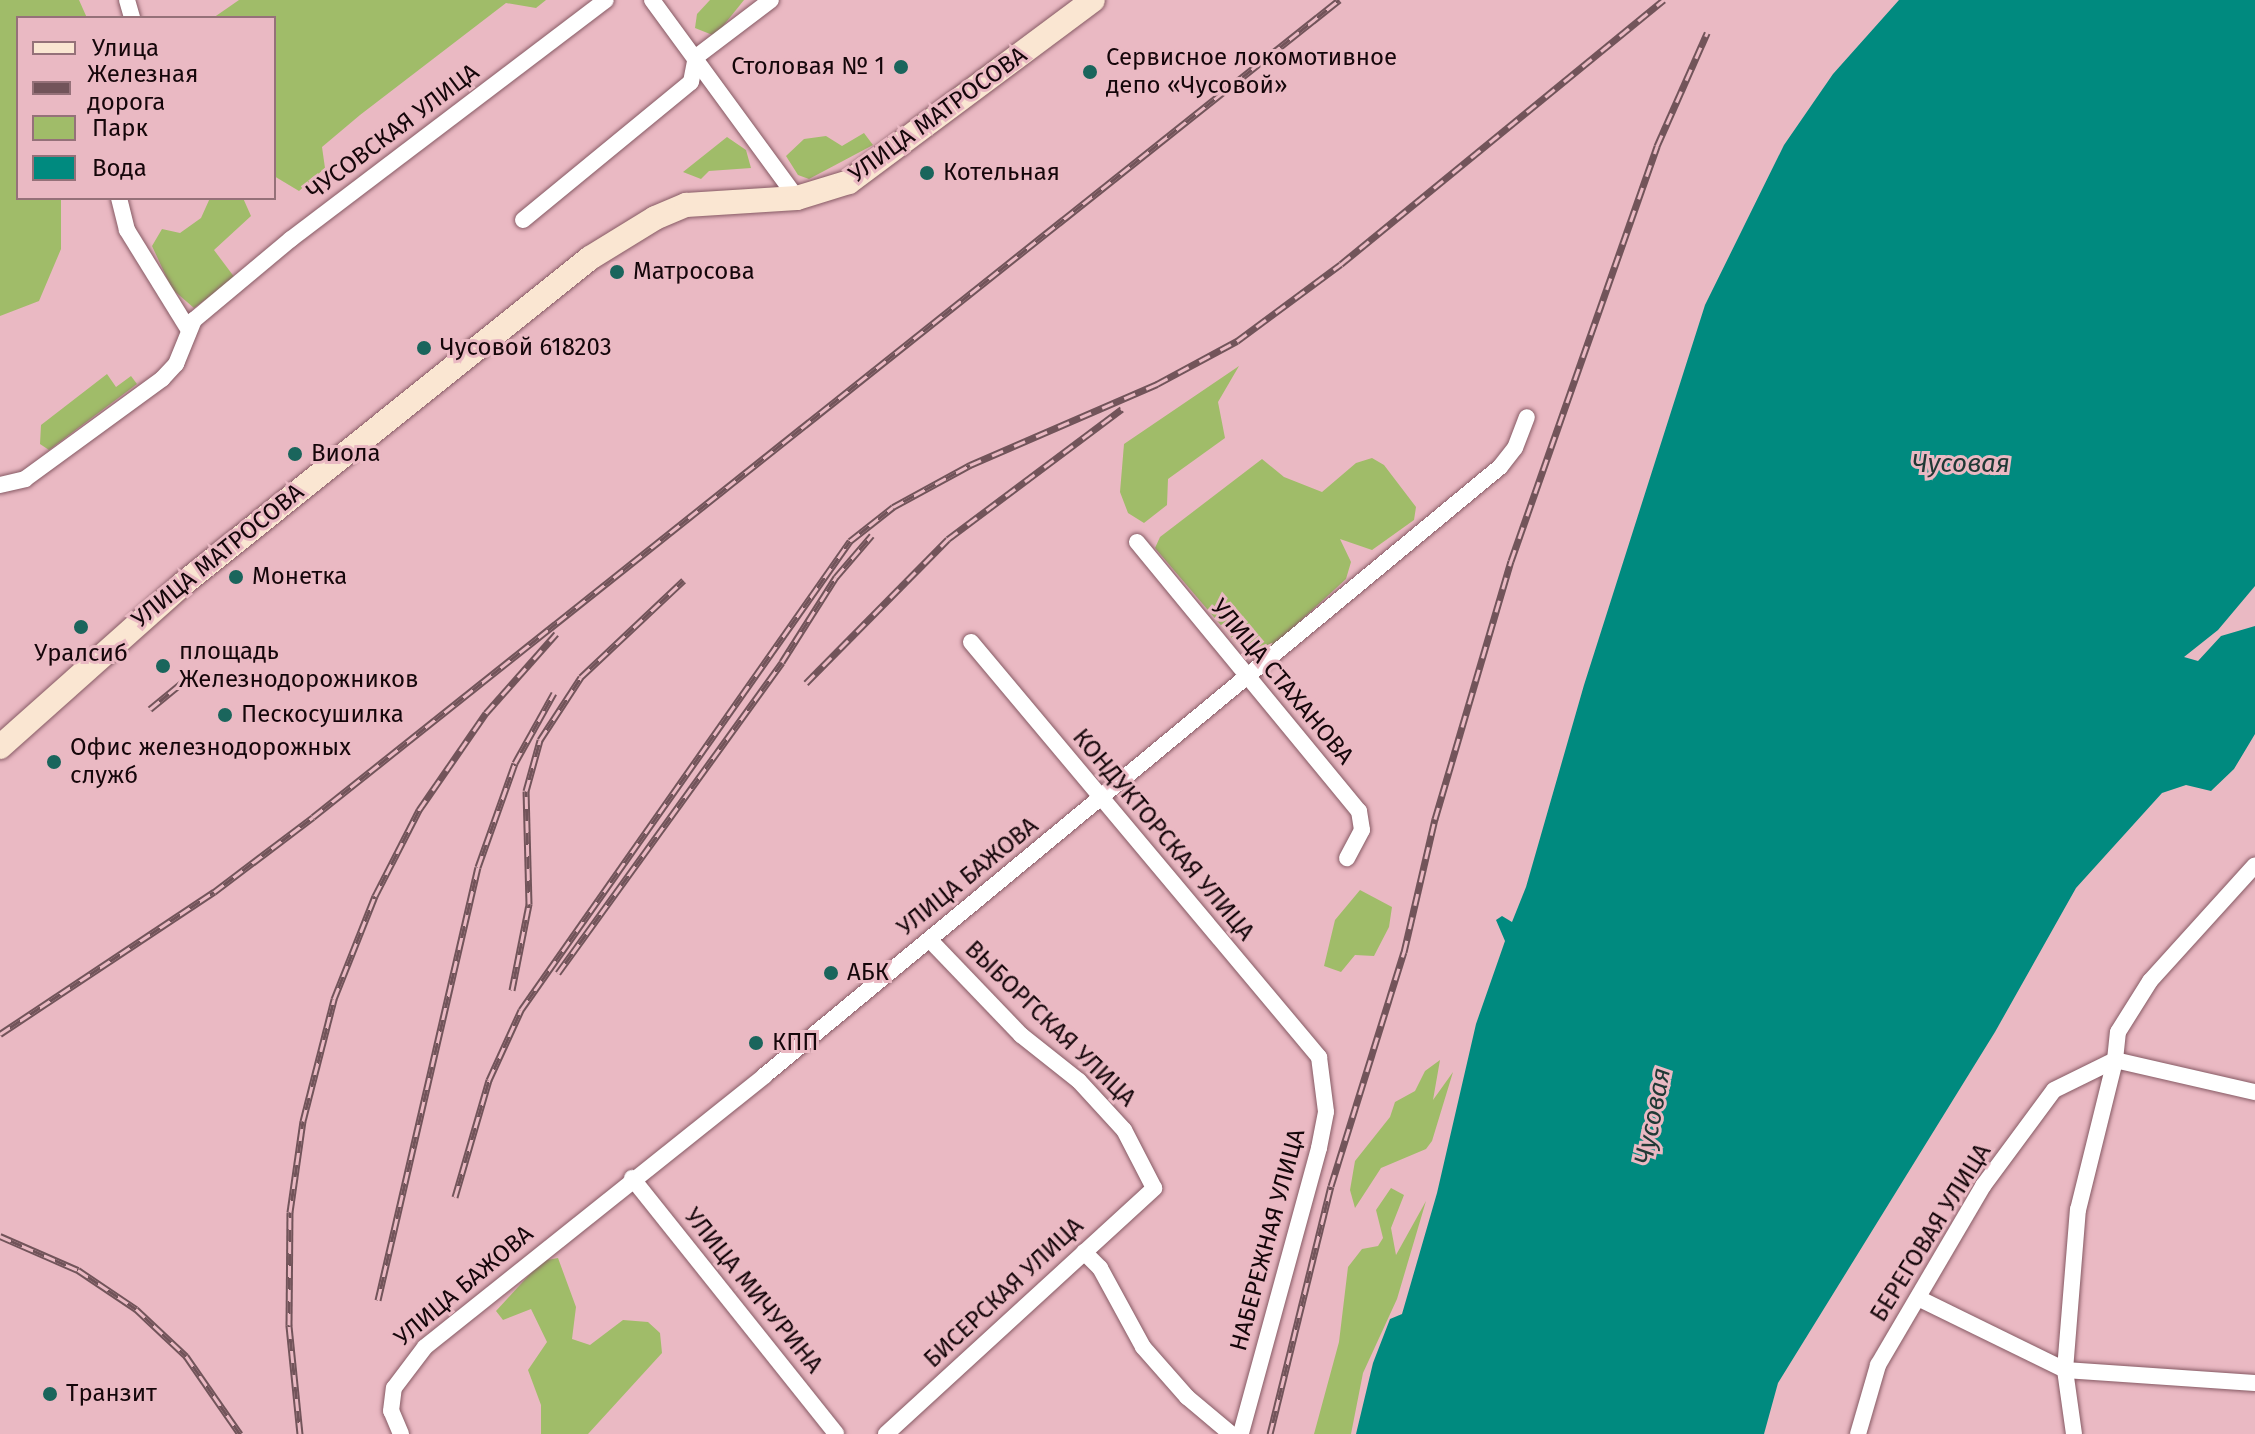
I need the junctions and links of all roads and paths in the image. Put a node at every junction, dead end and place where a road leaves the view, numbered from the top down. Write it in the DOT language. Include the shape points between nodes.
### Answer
graph roads {
  1 [pos="606,0"];
  2 [pos="652,0"];
  3 [pos="771,0"];
  4 [pos="1093,0"];
  5 [pos="696,57"];
  6 [pos="797,198"];
  7 [pos="120,200"];
  8 [pos="523,220"];
  9 [pos="187,327"];
  10 [pos="1527,417"];
  11 [pos="0,485"];
  12 [pos="1137,542"];
  13 [pos="971,642"];
  14 [pos="1246,680"];
  15 [pos="0,747"];
  16 [pos="1101,800"];
  17 [pos="1347,858"];
  18 [pos="2253,873"];
  19 [pos="930,940"];
  20 [pos="1319,1057"];
  21 [pos="2115,1060"];
  22 [pos="2255,1092"];
  23 [pos="632,1178"];
  24 [pos="1154,1188"];
  25 [pos="1084,1252"];
  26 [pos="1918,1298"];
  27 [pos="2065,1370"];
  28 [pos="2255,1383"];
  29 [pos="401,1434"];
  30 [pos="836,1434"];
  31 [pos="886,1434"];
  32 [pos="1231,1434"];
  33 [pos="1241,1434"];
  34 [pos="1858,1434"];
  35 [pos="2074,1434"];
  1 -- 9 [label="street, ЧУСОВСКАЯ УЛИЦА" via="291,239"];
  2 -- 5 [label="street"];
  3 -- 5 [label="street"];
  4 -- 6 [label="street, УЛИЦА МАТРОСОВА" via="849,182"];
  5 -- 6 [label="street"];
  5 -- 8 [label="street" via="691,82"];
  6 -- 15 [label="street, УЛИЦА МАТРОСОВА" via="686,205 590,258 184,583"];
  7 -- 9 [label="street" via="127,230"];
  9 -- 11 [label="street" via="176,364 162,379 25,479"];
  10 -- 14 [label="street, УЛИЦА БАЖОВА" via="1515,448 1500,467"];
  12 -- 14 [label="street, УЛИЦА СТАХАНОВА"];
  13 -- 16 [label="street, КОНДУКТОРСКАЯ УЛИЦА"];
  14 -- 16 [label="street, УЛИЦА БАЖОВА"];
  14 -- 17 [label="street, УЛИЦА СТАХАНОВА" via="1359,811 1362,830"];
  16 -- 19 [label="street, УЛИЦА БАЖОВА"];
  16 -- 20 [label="street, КОНДУКТОРСКАЯ УЛИЦА"];
  18 -- 21 [label="street" via="2150,981 2118,1032"];
  19 -- 23 [label="street, УЛИЦА БАЖОВА"];
  19 -- 24 [label="street, ВЫБОРГСКАЯ УЛИЦА" via="1021,1035 1079,1081 1124,1130"];
  20 -- 33 [label="street, НАБЕРЕЖНАЯ УЛИЦА" via="1326,1112 1319,1148"];
  21 -- 22 [label="street"];
  21 -- 26 [label="street, БЕРЕГОВАЯ УЛИЦА" via="2054,1090 1983,1186"];
  21 -- 27 [label="street" via="2078,1210"];
  23 -- 29 [label="street, УЛИЦА БАЖОВА" via="403,1369 391,1411"];
  23 -- 30 [label="street, УЛИЦА МИЧУРИНА"];
  24 -- 25 [label="street, БИСЕРСКАЯ УЛИЦА"];
  25 -- 31 [label="street, БИСЕРСКАЯ УЛИЦА"];
  25 -- 32 [label="street" via="1100,1268 1143,1347 1187,1397"];
  26 -- 27 [label="street"];
  26 -- 34 [label="street, БЕРЕГОВАЯ УЛИЦА" via="1878,1365"];
  27 -- 28 [label="street"];
  27 -- 35 [label="street"];
}
